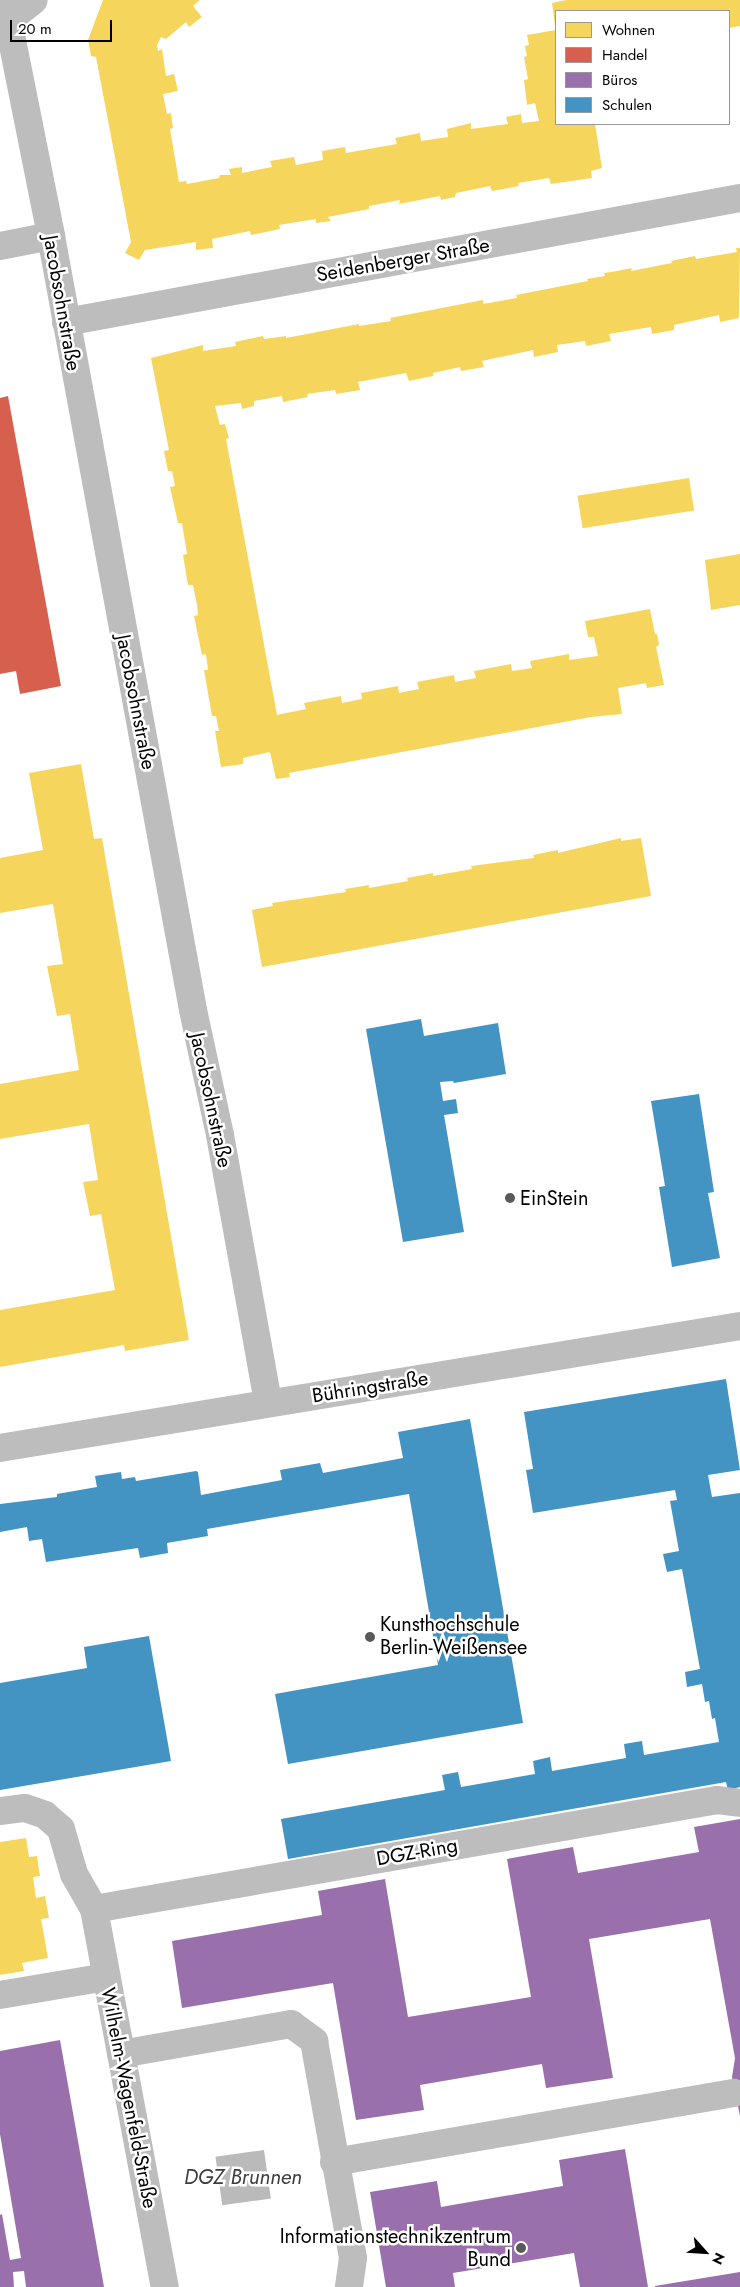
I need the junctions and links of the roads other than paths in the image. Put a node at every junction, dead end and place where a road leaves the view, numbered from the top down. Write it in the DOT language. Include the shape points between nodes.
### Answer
graph roads {
  1 [pos="34,0"];
  2 [pos="4,16"];
  3 [pos="740,198"];
  4 [pos="50,236"];
  5 [pos="0,246"];
  6 [pos="66,322"];
  7 [pos="740,1326"];
  8 [pos="268,1403"];
  9 [pos="0,1448"];
  10 [pos="740,1803"];
  11 [pos="0,1812"];
  12 [pos="94,1909"];
  13 [pos="106,1977"];
  14 [pos="0,1995"];
  15 [pos="121,2054"];
  16 [pos="734,2093"];
  17 [pos="334,2162"];
  18 [pos="164,2287"];
  19 [pos="349,2287"];
  1 -- 2 [label="street"];
  2 -- 4 [label="street, Jacobsohnstraße"];
  3 -- 6 [label="street, Seidenberger Straße"];
  4 -- 5 [label="street"];
  4 -- 6 [label="street, Jacobsohnstraße"];
  6 -- 8 [label="street, Jacobsohnstraße"];
  7 -- 8 [label="street, Bühringstraße"];
  8 -- 9 [label="street, Bühringstraße"];
  10 -- 12 [label="street, DGZ-Ring" via="717,1800"];
  11 -- 12 [label="street, Wilhelm-Wagenfeld-Straße" via="25,1808 45,1815 61,1829 74,1874"];
  12 -- 13 [label="street, Wilhelm-Wagenfeld-Straße"];
  13 -- 14 [label="street"];
  13 -- 15 [label="street, Wilhelm-Wagenfeld-Straße"];
  15 -- 17 [label="street" via="291,2024 314,2041"];
  15 -- 18 [label="street, Wilhelm-Wagenfeld-Straße"];
  16 -- 17 [label="street"];
  17 -- 19 [label="street" via="353,2258"];
}
